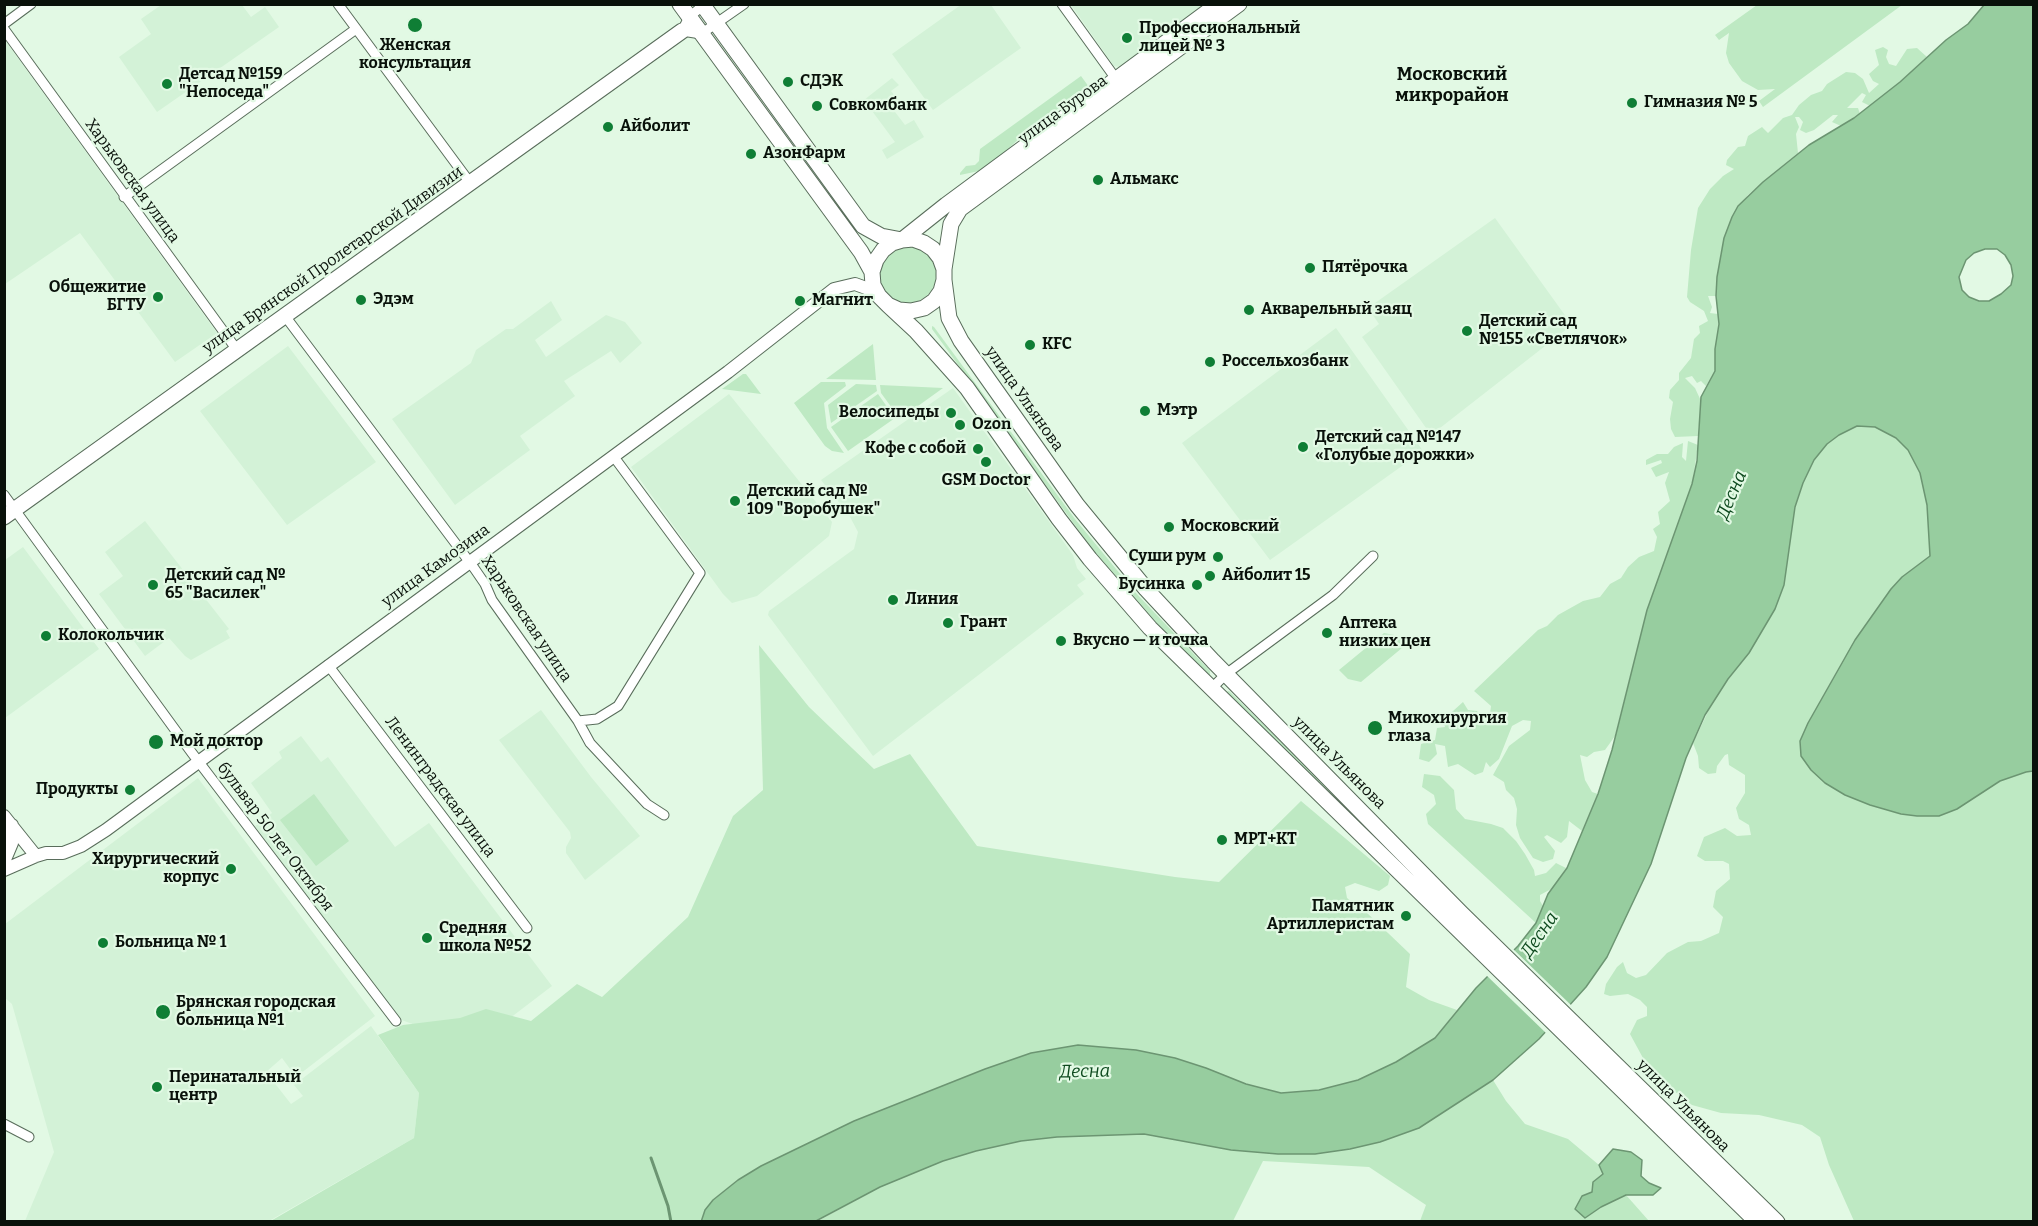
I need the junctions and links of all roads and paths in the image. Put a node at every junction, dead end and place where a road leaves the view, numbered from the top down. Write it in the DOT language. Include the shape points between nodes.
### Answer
graph roads {
  1 [pos="31,4"];
  2 [pos="338,4"];
  3 [pos="744,4"];
  4 [pos="1062,4"];
  5 [pos="1218,4"];
  6 [pos="1239,4"];
  7 [pos="704,5"];
  8 [pos="684,11"];
  9 [pos="4,24"];
  10 [pos="716,24"];
  11 [pos="4,29"];
  12 [pos="356,29"];
  13 [pos="682,31"];
  14 [pos="701,34"];
  15 [pos="1120,84"];
  16 [pos="471,184"];
  17 [pos="124,197"];
  18 [pos="902,240"];
  19 [pos="872,272"];
  20 [pos="944,274"];
  21 [pos="883,300"];
  22 [pos="285,316"];
  23 [pos="237,350"];
  24 [pos="614,457"];
  25 [pos="4,495"];
  26 [pos="10,513"];
  27 [pos="1373,556"];
  28 [pos="469,561"];
  29 [pos="328,665"];
  30 [pos="1226,674"];
  31 [pos="1211,689"];
  32 [pos="578,721"];
  33 [pos="198,760"];
  34 [pos="664,815"];
  35 [pos="8,820"];
  36 [pos="36,856"];
  37 [pos="4,862"];
  38 [pos="4,870"];
  39 [pos="1456,918"];
  40 [pos="527,928"];
  41 [pos="396,1021"];
  42 [pos="5,1126"];
  43 [pos="29,1137"];
  44 [pos="1722,1179"];
  45 [pos="1757,1221"];
  46 [pos="1777,1221"];
  1 -- 9 [label="street"];
  2 -- 12 [label="street"];
  3 -- 10 [label="street"];
  4 -- 15 [label="street"];
  5 -- 15 [label="main road, улица Бурова"];
  6 -- 15 [label="main road, улица Бурова"];
  7 -- 8 [label="street, улица Брянской Пролетарской Дивизии"];
  7 -- 10 [label="main road"];
  8 -- 13 [label="street, улица Брянской Пролетарской Дивизии"];
  8 -- 14 [label="main road"];
  10 -- 14 [label="street"];
  10 -- 18 [label="main road" via="863,226 881,236"];
  11 -- 17 [label="street, Харьковская улица"];
  12 -- 16 [label="street"];
  12 -- 17 [label="street"];
  13 -- 14 [label="street"];
  13 -- 16 [label="main road, улица Брянской Пролетарской Дивизии"];
  14 -- 19 [label="main road"];
  15 -- 18 [label="main road, улица Бурова"];
  15 -- 20 [label="main road, улица Бурова" via="960,209 951,224"];
  16 -- 22 [label="main road, улица Брянской Пролетарской Дивизии"];
  17 -- 23 [label="street, Харьковская улица"];
  18 -- 19 [label="main road" via="883,250"];
  18 -- 20 [label="main road" via="914,239 933,249"];
  19 -- 21 [label="main road" via="873,285"];
  20 -- 21 [label="main road" via="941,291 924,308 905,311"];
  20 -- 30 [label="main road, улица Ульянова" via="949,318 961,341 1077,505 1146,589"];
  21 -- 24 [label="street, улица Камозина" via="855,284 834,289"];
  21 -- 31 [label="main road, улица Ульянова" via="967,388 1059,519 1113,586"];
  22 -- 23 [label="main road, улица Брянской Пролетарской Дивизии"];
  22 -- 28 [label="street, Харьковская улица"];
  23 -- 26 [label="main road, улица Брянской Пролетарской Дивизии"];
  24 -- 28 [label="street, улица Камозина"];
  24 -- 32 [label="street" via="700,573 618,706 597,719"];
  25 -- 26 [label="street, бульвар 50 лет Октября"];
  26 -- 33 [label="street, бульвар 50 лет Октября"];
  27 -- 30 [label="street" via="1333,595"];
  28 -- 29 [label="street, улица Камозина"];
  28 -- 32 [label="street, Харьковская улица"];
  29 -- 33 [label="street, улица Камозина"];
  29 -- 40 [label="street, Ленинградская улица"];
  30 -- 31 [label="street"];
  30 -- 39 [label="main road, улица Ульянова"];
  31 -- 39 [label="main road, улица Ульянова"];
  32 -- 34 [label="street, Харьковская улица" via="590,743 647,804"];
  33 -- 36 [label="street, улица Камозина" via="81,846"];
  33 -- 41 [label="street, бульвар 50 лет Октября"];
  35 -- 36 [label="street"];
  35 -- 37 [label="street" via="12,843"];
  36 -- 38 [label="street, улица Камозина"];
  39 -- 44 [label="main road, улица Ульянова"];
  42 -- 43 [label="street"];
  44 -- 45 [label="main road, улица Ульянова"];
  44 -- 46 [label="main road, улица Ульянова"];
}
